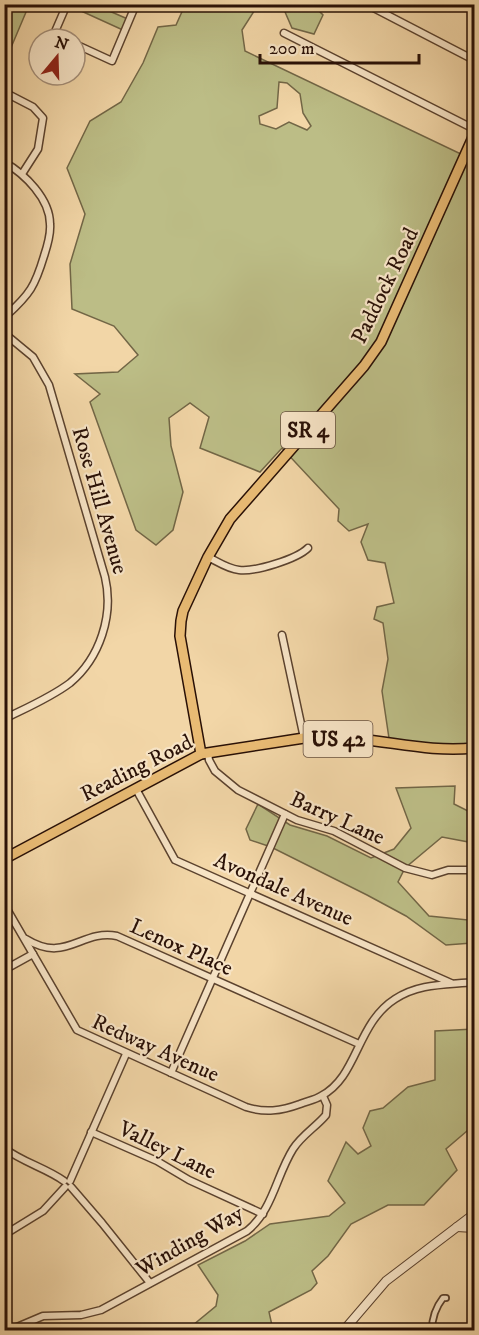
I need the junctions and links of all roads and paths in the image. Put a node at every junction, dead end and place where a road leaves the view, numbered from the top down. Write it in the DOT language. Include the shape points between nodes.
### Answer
graph roads {
  1 [pos="67,4"];
  2 [pos="136,4"];
  3 [pos="366,4"];
  4 [pos="385,4"];
  5 [pos="381,12"];
  6 [pos="57,27"];
  7 [pos="284,33"];
  8 [pos="87,50"];
  9 [pos="474,60"];
  10 [pos="4,92"];
  11 [pos="474,129"];
  12 [pos="474,135"];
  13 [pos="4,162"];
  14 [pos="22,174"];
  15 [pos="4,289"];
  16 [pos="7,315"];
  17 [pos="4,325"];
  18 [pos="4,333"];
  19 [pos="308,548"];
  20 [pos="208,557"];
  21 [pos="282,635"];
  22 [pos="4,719"];
  23 [pos="303,738"];
  24 [pos="474,748"];
  25 [pos="204,753"];
  26 [pos="136,789"];
  27 [pos="285,814"];
  28 [pos="4,859"];
  29 [pos="474,870"];
  30 [pos="250,893"];
  31 [pos="4,904"];
  32 [pos="23,937"];
  33 [pos="33,954"];
  34 [pos="4,970"];
  35 [pos="212,978"];
  36 [pos="474,982"];
  37 [pos="452,984"];
  38 [pos="359,1044"];
  39 [pos="126,1054"];
  40 [pos="171,1073"];
  41 [pos="323,1096"];
  42 [pos="91,1132"];
  43 [pos="4,1148"];
  44 [pos="68,1184"];
  45 [pos="262,1214"];
  46 [pos="474,1214"];
  47 [pos="457,1227"];
  48 [pos="474,1228"];
  49 [pos="4,1235"];
  50 [pos="150,1283"];
  51 [pos="446,1298"];
  52 [pos="10,1330"];
  53 [pos="344,1330"];
  54 [pos="432,1330"];
  1 -- 6 [label="street"];
  2 -- 8 [label="street" via="112,61"];
  3 -- 5 [label="street"];
  4 -- 5 [label="street"];
  5 -- 9 [label="street"];
  7 -- 11 [label="street"];
  10 -- 14 [label="street" via="33,107 43,118 38,149"];
  12 -- 20 [label="main road, Paddock Road / SR 4" via="381,342 231,519"];
  13 -- 14 [label="street"];
  14 -- 16 [label="street" via="48,211 50,231 31,291"];
  15 -- 16 [label="street"];
  16 -- 17 [label="street"];
  18 -- 22 [label="street, Rose Hill Avenue" via="33,357 48,383 105,575 108,597 102,635 85,668 59,690"];
  19 -- 20 [label="street" via="278,563 250,570 231,568"];
  20 -- 25 [label="main road, Paddock Road / SR 4" via="183,611 180,629"];
  21 -- 23 [label="street"];
  23 -- 24 [label="main road, Reading Road / US 42" via="360,740 427,749"];
  23 -- 25 [label="main road, Reading Road / US 42"];
  25 -- 26 [label="main road, Reading Road / US 42"];
  25 -- 27 [label="street, Barry Lane" via="229,785"];
  26 -- 28 [label="main road, Reading Road / US 42"];
  26 -- 30 [label="street, Avondale Avenue" via="175,860"];
  27 -- 29 [label="street, Barry Lane" via="334,831 414,871 432,875 448,870"];
  27 -- 30 [label="street"];
  30 -- 35 [label="street"];
  30 -- 37 [label="street, Avondale Avenue"];
  31 -- 32 [label="street"];
  32 -- 33 [label="street, Redway Avenue"];
  32 -- 35 [label="street, Lenox Place" via="54,949 95,936 117,936"];
  33 -- 34 [label="street"];
  33 -- 39 [label="street, Redway Avenue" via="77,1030"];
  35 -- 38 [label="street, Lenox Place"];
  35 -- 40 [label="street"];
  36 -- 37 [label="street"];
  37 -- 38 [label="street" via="423,986 396,998 372,1020"];
  38 -- 41 [label="street" via="345,1074"];
  39 -- 40 [label="street, Redway Avenue"];
  39 -- 42 [label="street"];
  40 -- 41 [label="street, Redway Avenue" via="263,1111"];
  41 -- 45 [label="street, Winding Way" via="326,1115 292,1150"];
  42 -- 44 [label="street"];
  42 -- 45 [label="street, Valley Lane"];
  43 -- 44 [label="street"];
  44 -- 49 [label="street" via="43,1211"];
  44 -- 50 [label="street"];
  45 -- 50 [label="street, Winding Way" via="238,1238"];
  46 -- 47 [label="street"];
  47 -- 48 [label="street"];
  47 -- 53 [label="street" via="386,1281"];
  50 -- 52 [label="street, Winding Way" via="90,1314 43,1316"];
  51 -- 54 [label="street" via="433,1317"];
}
